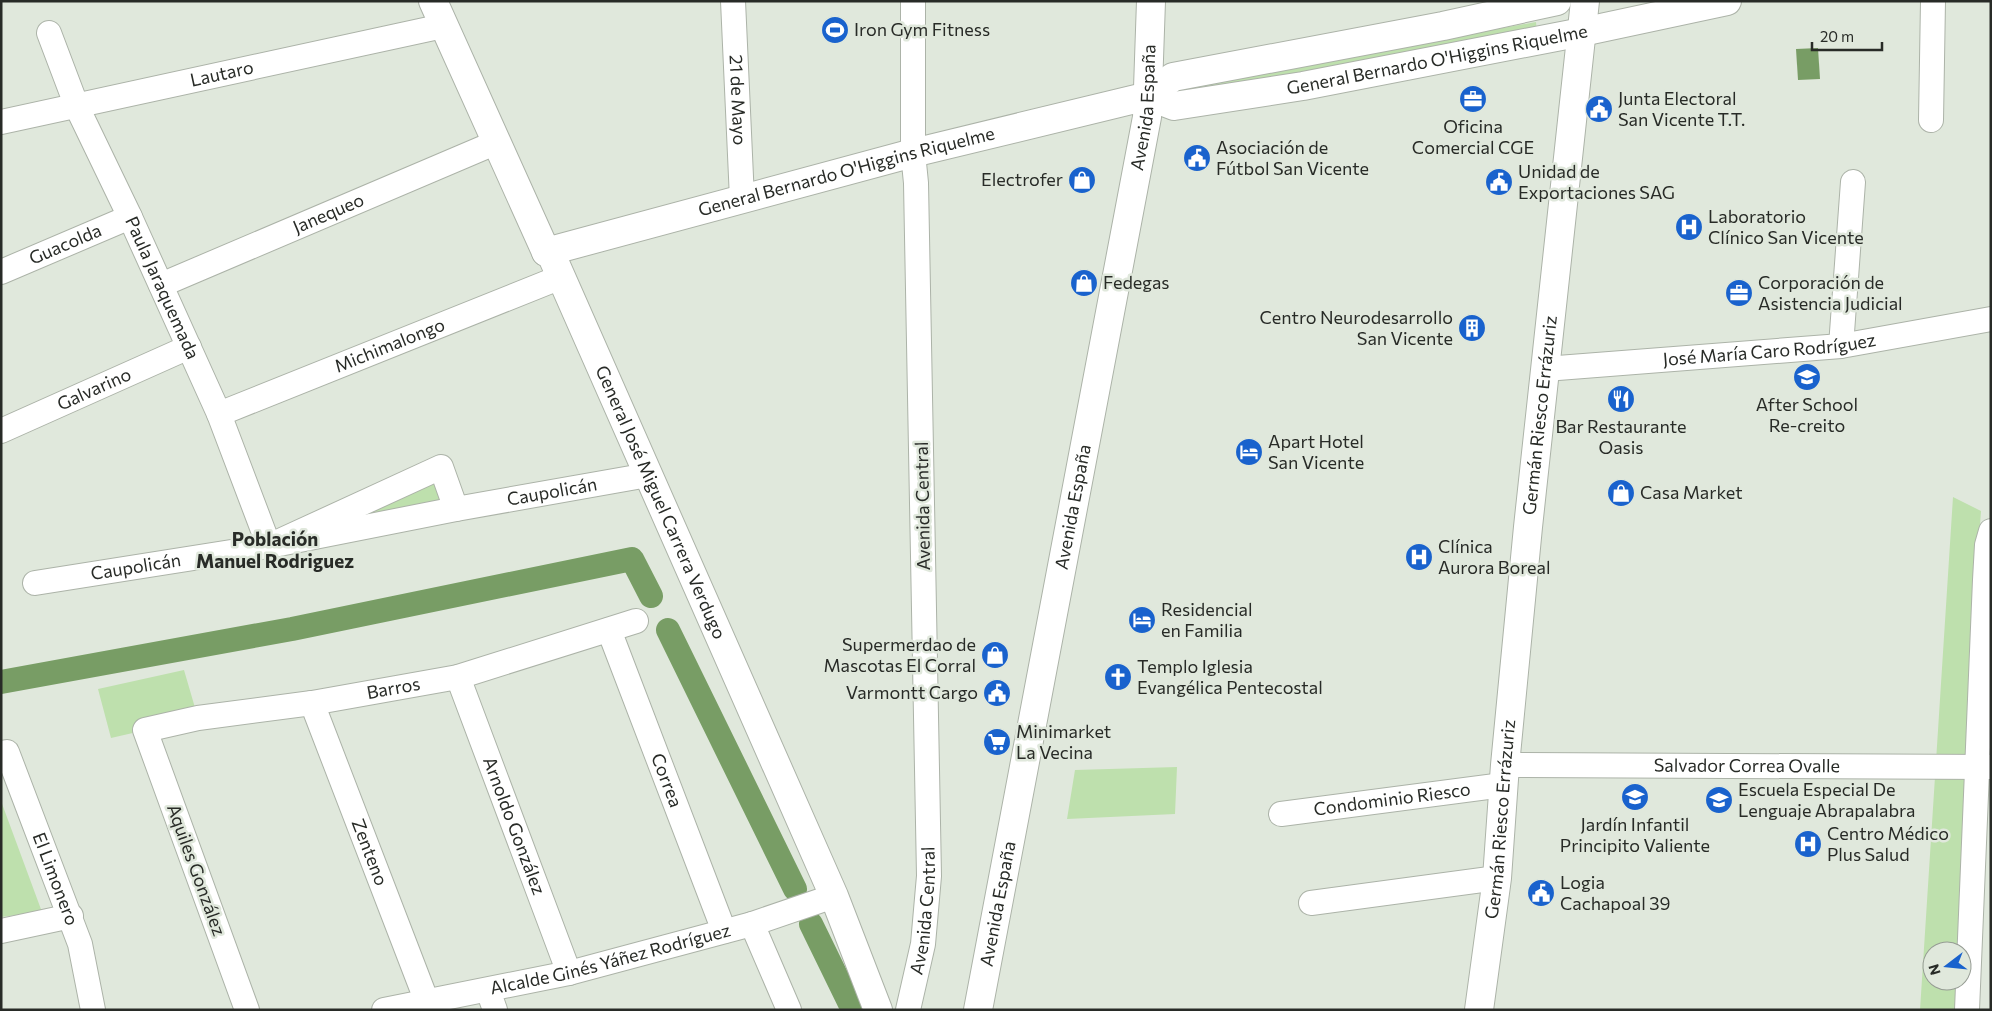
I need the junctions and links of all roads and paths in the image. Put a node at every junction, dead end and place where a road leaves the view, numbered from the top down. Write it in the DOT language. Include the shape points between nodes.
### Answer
graph roads {
  1 [pos="433,1"];
  2 [pos="733,1"];
  3 [pos="913,1"];
  4 [pos="1151,1"];
  5 [pos="1557,1"];
  6 [pos="1586,1"];
  7 [pos="1727,1"];
  8 [pos="1933,1"];
  9 [pos="444,26"];
  10 [pos="1582,32"];
  11 [pos="49,33"];
  12 [pos="1148,96"];
  13 [pos="77,107"];
  14 [pos="1931,120"];
  15 [pos="1,122"];
  16 [pos="497,142"];
  17 [pos="912,153"];
  18 [pos="1853,182"];
  19 [pos="742,199"];
  20 [pos="130,217"];
  21 [pos="546,252"];
  22 [pos="1,272"];
  23 [pos="561,277"];
  24 [pos="161,285"];
  25 [pos="1991,319"];
  26 [pos="1841,346"];
  27 [pos="189,347"];
  28 [pos="1545,370"];
  29 [pos="219,414"];
  30 [pos="1,431"];
  31 [pos="648,475"];
  32 [pos="456,509"];
  33 [pos="1991,531"];
  34 [pos="269,546"];
  35 [pos="34,583"];
  36 [pos="636,620"];
  37 [pos="608,630"];
  38 [pos="458,677"];
  39 [pos="312,703"];
  40 [pos="145,730"];
  41 [pos="4,753"];
  42 [pos="1984,766"];
  43 [pos="1504,775"];
  44 [pos="1281,814"];
  45 [pos="1497,878"];
  46 [pos="834,896"];
  47 [pos="1310,903"];
  48 [pos="71,916"];
  49 [pos="752,924"];
  50 [pos="1,931"];
  51 [pos="724,931"];
  52 [pos="569,973"];
  53 [pos="491,1000"];
  54 [pos="427,1002"];
  55 [pos="93,1010"];
  56 [pos="247,1010"];
  57 [pos="384,1010"];
  58 [pos="788,1010"];
  59 [pos="878,1010"];
  60 [pos="908,1010"];
  61 [pos="978,1010"];
  62 [pos="1479,1010"];
  63 [pos="1967,1010"];
  1 -- 9 [label="street, General José Miguel Carrera Verdugo"];
  2 -- 19 [label="street, 21 de Mayo"];
  3 -- 17 [label="street, Avenida Central"];
  4 -- 12 [label="street, Avenida España"];
  5 -- 12 [label="street, General Bernardo O'Higgins Riquelme" via="1173,77"];
  6 -- 10 [label="street, Germán Riesco Errázuriz"];
  7 -- 10 [label="street, General Bernardo O'Higgins Riquelme"];
  8 -- 14 [label="street"];
  9 -- 13 [label="street, Lautaro"];
  9 -- 16 [label="street, General José Miguel Carrera Verdugo"];
  10 -- 12 [label="street, General Bernardo O'Higgins Riquelme" via="1303,86 1174,106"];
  10 -- 28 [label="street, Germán Riesco Errázuriz"];
  11 -- 13 [label="street, Paula Jaraquemada"];
  12 -- 17 [label="street, General Bernardo O'Higgins Riquelme"];
  12 -- 61 [label="street, Avenida España" via="1147,117"];
  13 -- 15 [label="street, Lautaro"];
  13 -- 20 [label="street, Paula Jaraquemada"];
  16 -- 21 [label="street, General José Miguel Carrera Verdugo"];
  16 -- 24 [label="street, Janequeo"];
  17 -- 19 [label="street, General Bernardo O'Higgins Riquelme"];
  17 -- 60 [label="street, Avenida Central" via="916,183 929,876 923,944"];
  18 -- 26 [label="street"];
  19 -- 21 [label="street, General Bernardo O'Higgins Riquelme"];
  20 -- 22 [label="street, Guacolda"];
  20 -- 24 [label="street, Paula Jaraquemada"];
  21 -- 23 [label="street, General José Miguel Carrera Verdugo"];
  23 -- 29 [label="street, Michimalongo"];
  23 -- 31 [label="street, General José Miguel Carrera Verdugo"];
  24 -- 27 [label="street, Paula Jaraquemada"];
  25 -- 26 [label="street, José María Caro Rodríguez"];
  26 -- 28 [label="street, José María Caro Rodríguez"];
  27 -- 29 [label="street, Paula Jaraquemada"];
  27 -- 30 [label="street, Galvarino"];
  28 -- 43 [label="street, Germán Riesco Errázuriz"];
  29 -- 34 [label="street, Paula Jaraquemada"];
  31 -- 32 [label="street, Caupolicán"];
  31 -- 46 [label="street, General José Miguel Carrera Verdugo"];
  32 -- 34 [label="street, Caupolicán"];
  32 -- 34 [label="street, Caupolicán" via="442,467"];
  33 -- 42 [label="street" via="1985,580"];
  34 -- 35 [label="street, Caupolicán"];
  36 -- 37 [label="street, Barros"];
  37 -- 38 [label="street, Barros"];
  37 -- 51 [label="street, Correa"];
  38 -- 39 [label="street, Barros"];
  38 -- 52 [label="street, Arnoldo González"];
  39 -- 40 [label="street, Barros" via="198,718"];
  39 -- 54 [label="street, Zenteno"];
  40 -- 56 [label="street, Aquiles González"];
  41 -- 48 [label="street, El Limonero"];
  42 -- 43 [label="street, Salvador Correa Ovalle"];
  42 -- 63 [label="street"];
  43 -- 44 [label="street, Condominio Riesco"];
  43 -- 45 [label="street, Germán Riesco Errázuriz"];
  45 -- 47 [label="street"];
  45 -- 62 [label="street, Germán Riesco Errázuriz"];
  46 -- 49 [label="street, Alcalde Ginés Yáñez Rodríguez"];
  46 -- 59 [label="street, General José Miguel Carrera Verdugo"];
  48 -- 50 [label="street"];
  48 -- 55 [label="street, El Limonero"];
  49 -- 51 [label="street, Alcalde Ginés Yáñez Rodríguez"];
  49 -- 58 [label="street"];
  51 -- 52 [label="street, Alcalde Ginés Yáñez Rodríguez"];
  52 -- 53 [label="street, Alcalde Ginés Yáñez Rodríguez"];
  53 -- 54 [label="street, Alcalde Ginés Yáñez Rodríguez"];
  54 -- 57 [label="street, Alcalde Ginés Yáñez Rodríguez"];
}
